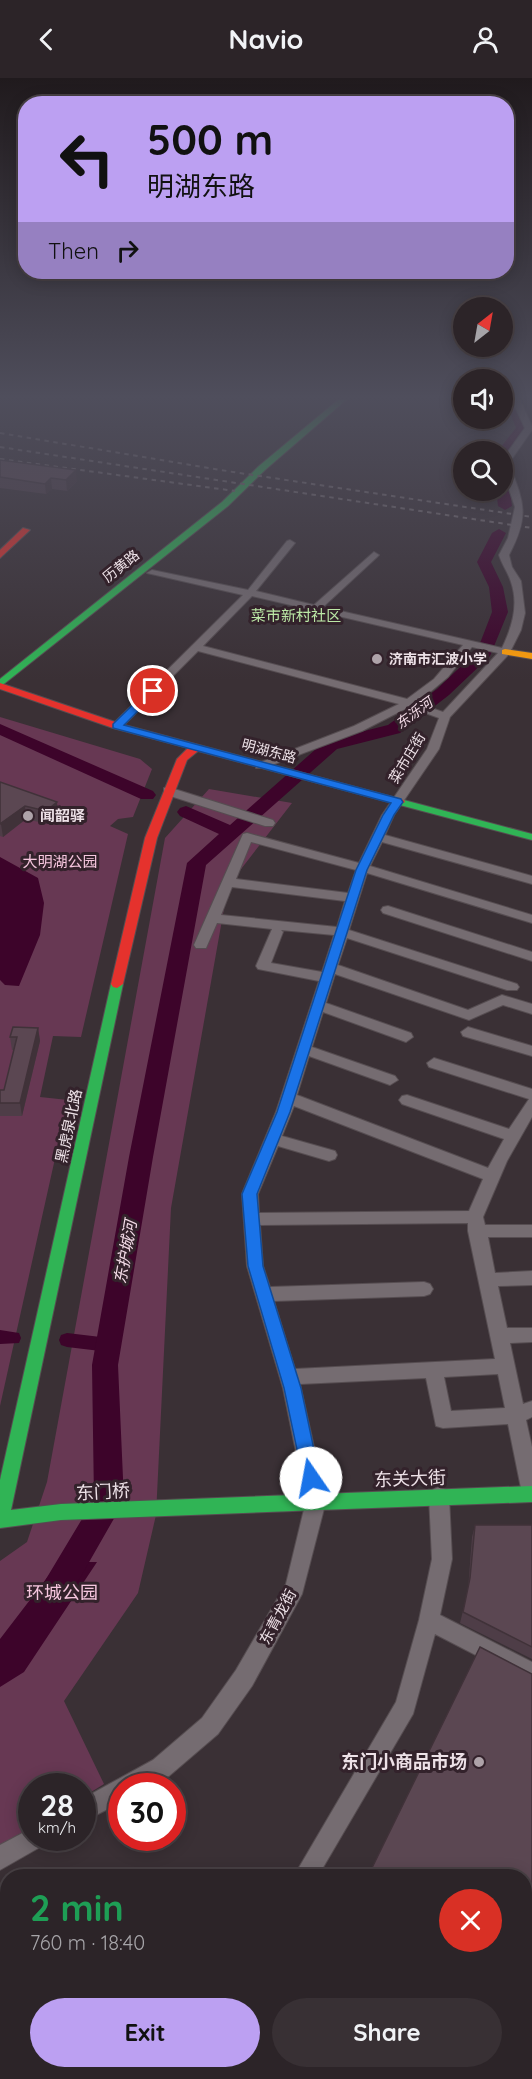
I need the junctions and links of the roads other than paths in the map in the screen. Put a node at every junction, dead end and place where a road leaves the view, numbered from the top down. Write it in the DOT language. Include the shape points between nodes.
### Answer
graph roads {
  1 [pos="236,493"];
  2 [pos="515,493"];
  3 [pos="26,530"];
  4 [pos="290,543"];
  5 [pos="0,555"];
  6 [pos="374,555"];
  7 [pos="152,573"];
  8 [pos="250,593"];
  9 [pos="316,608"];
  10 [pos="474,645"];
  11 [pos="196,647"];
  12 [pos="505,652"];
  13 [pos="532,656"];
  14 [pos="0,685"];
  15 [pos="410,704"];
  16 [pos="441,714"];
  17 [pos="53,719"];
  18 [pos="117,726"];
  19 [pos="195,748"];
  20 [pos="150,749"];
  21 [pos="177,758"];
  22 [pos="202,765"];
  23 [pos="261,766"];
  24 [pos="168,791"];
  25 [pos="391,811"];
  26 [pos="269,823"];
  27 [pos="378,837"];
  28 [pos="532,837"];
  29 [pos="363,868"];
  30 [pos="532,880"];
  31 [pos="228,882"];
  32 [pos="352,898"];
  33 [pos="388,909"];
  34 [pos="213,918"];
  35 [pos="532,919"];
  36 [pos="276,932"];
  37 [pos="342,932"];
  38 [pos="201,945"];
  39 [pos="532,957"];
  40 [pos="328,973"];
  41 [pos="512,987"];
  42 [pos="318,1005"];
  43 [pos="532,1010"];
  44 [pos="468,1032"];
  45 [pos="406,1037"];
  46 [pos="304,1049"];
  47 [pos="532,1051"];
  48 [pos="434,1064"];
  49 [pos="390,1080"];
  50 [pos="532,1095"];
  51 [pos="288,1098"];
  52 [pos="407,1100"];
  53 [pos="532,1104"];
  54 [pos="513,1136"];
  55 [pos="273,1139"];
  56 [pos="328,1155"];
  57 [pos="492,1176"];
  58 [pos="251,1219"];
  59 [pos="476,1224"];
  60 [pos="532,1232"];
  61 [pos="532,1278"];
  62 [pos="488,1280"];
  63 [pos="424,1289"];
  64 [pos="264,1294"];
  65 [pos="532,1335"];
  66 [pos="500,1336"];
  67 [pos="506,1366"];
  68 [pos="434,1370"];
  69 [pos="289,1377"];
  70 [pos="524,1412"];
  71 [pos="532,1494"];
  72 [pos="439,1496"];
  73 [pos="316,1501"];
  74 [pos="146,1508"];
  75 [pos="0,1520"];
  76 [pos="429,1620"];
  77 [pos="532,1673"];
  78 [pos="152,1773"];
  79 [pos="18,1847"];
  80 [pos="0,1858"];
  81 [pos="309,1869"];
  1 -- 14 [label="main road, 历黄路"];
  2 -- 12 [label="street, 菜市庄街" via="520,507 513,538 504,555 516,581 520,613"];
  3 -- 5 [label="main road"];
  4 -- 8 [label="street"];
  6 -- 9 [label="street"];
  7 -- 8 [label="street"];
  8 -- 9 [label="street"];
  8 -- 11 [label="street"];
  9 -- 10 [label="street"];
  10 -- 12 [label="street"];
  10 -- 15 [label="street"];
  11 -- 15 [label="street"];
  11 -- 18 [label="street"];
  12 -- 13 [label="main road"];
  12 -- 16 [label="street, 菜市庄街"];
  14 -- 18 [label="main road, 明湖东路"];
  15 -- 16 [label="street"];
  15 -- 23 [label="street"];
  16 -- 25 [label="street, 菜市庄街" via="433,749"];
  17 -- 20 [label="main road"];
  18 -- 19 [label="main road, 明湖东路"];
  19 -- 21 [label="main road, 黑虎泉北路"];
  19 -- 23 [label="main road, 明湖东路"];
  21 -- 22 [label="main road"];
  21 -- 24 [label="main road, 黑虎泉北路"];
  23 -- 25 [label="main road, 明湖东路" via="331,784"];
  24 -- 26 [label="street"];
  24 -- 75 [label="main road, 黑虎泉北路" via="151,838 118,980"];
  25 -- 27 [label="street, 东青龙街"];
  25 -- 28 [label="main road, 明湖东路"];
  27 -- 29 [label="street, 东青龙街"];
  27 -- 30 [label="street"];
  29 -- 31 [label="street" via="247,837"];
  29 -- 32 [label="street, 东青龙街"];
  29 -- 35 [label="street"];
  31 -- 32 [label="street"];
  31 -- 34 [label="street"];
  32 -- 37 [label="street, 东青龙街"];
  33 -- 39 [label="street"];
  34 -- 37 [label="street"];
  34 -- 38 [label="street"];
  36 -- 40 [label="street" via="264,966"];
  37 -- 40 [label="street, 东青龙街"];
  37 -- 41 [label="street"];
  40 -- 42 [label="street, 东青龙街"];
  40 -- 43 [label="street" via="469,1015 502,1000"];
  42 -- 45 [label="street"];
  42 -- 46 [label="street, 东青龙街"];
  44 -- 47 [label="street"];
  46 -- 49 [label="street"];
  46 -- 51 [label="street, 东青龙街"];
  48 -- 50 [label="street"];
  51 -- 55 [label="street, 东青龙街"];
  51 -- 57 [label="street"];
  52 -- 54 [label="street"];
  53 -- 54 [label="street"];
  54 -- 57 [label="street"];
  55 -- 56 [label="street"];
  55 -- 58 [label="street, 东青龙街" via="250,1194"];
  57 -- 59 [label="street"];
  58 -- 59 [label="street"];
  58 -- 64 [label="street, 东青龙街" via="255,1266"];
  59 -- 60 [label="street"];
  59 -- 62 [label="street"];
  61 -- 62 [label="street"];
  62 -- 66 [label="street"];
  63 -- 64 [label="street"];
  64 -- 69 [label="street, 东青龙街"];
  65 -- 66 [label="street"];
  66 -- 67 [label="street"];
  67 -- 68 [label="street"];
  67 -- 70 [label="street"];
  68 -- 69 [label="street"];
  68 -- 70 [label="street" via="443,1420"];
  69 -- 73 [label="street, 东青龙街"];
  70 -- 71 [label="street"];
  71 -- 72 [label="main road, 东关大街"];
  72 -- 73 [label="main road, 东关大街"];
  72 -- 76 [label="street" via="442,1559"];
  73 -- 74 [label="main road, 东关大街"];
  73 -- 78 [label="street, 东青龙街" via="295,1587 244,1678 210,1726"];
  74 -- 75 [label="main road, 东门桥"];
  76 -- 77 [label="street"];
  76 -- 81 [label="street" via="405,1706"];
  79 -- 80 [label="street"];
}
